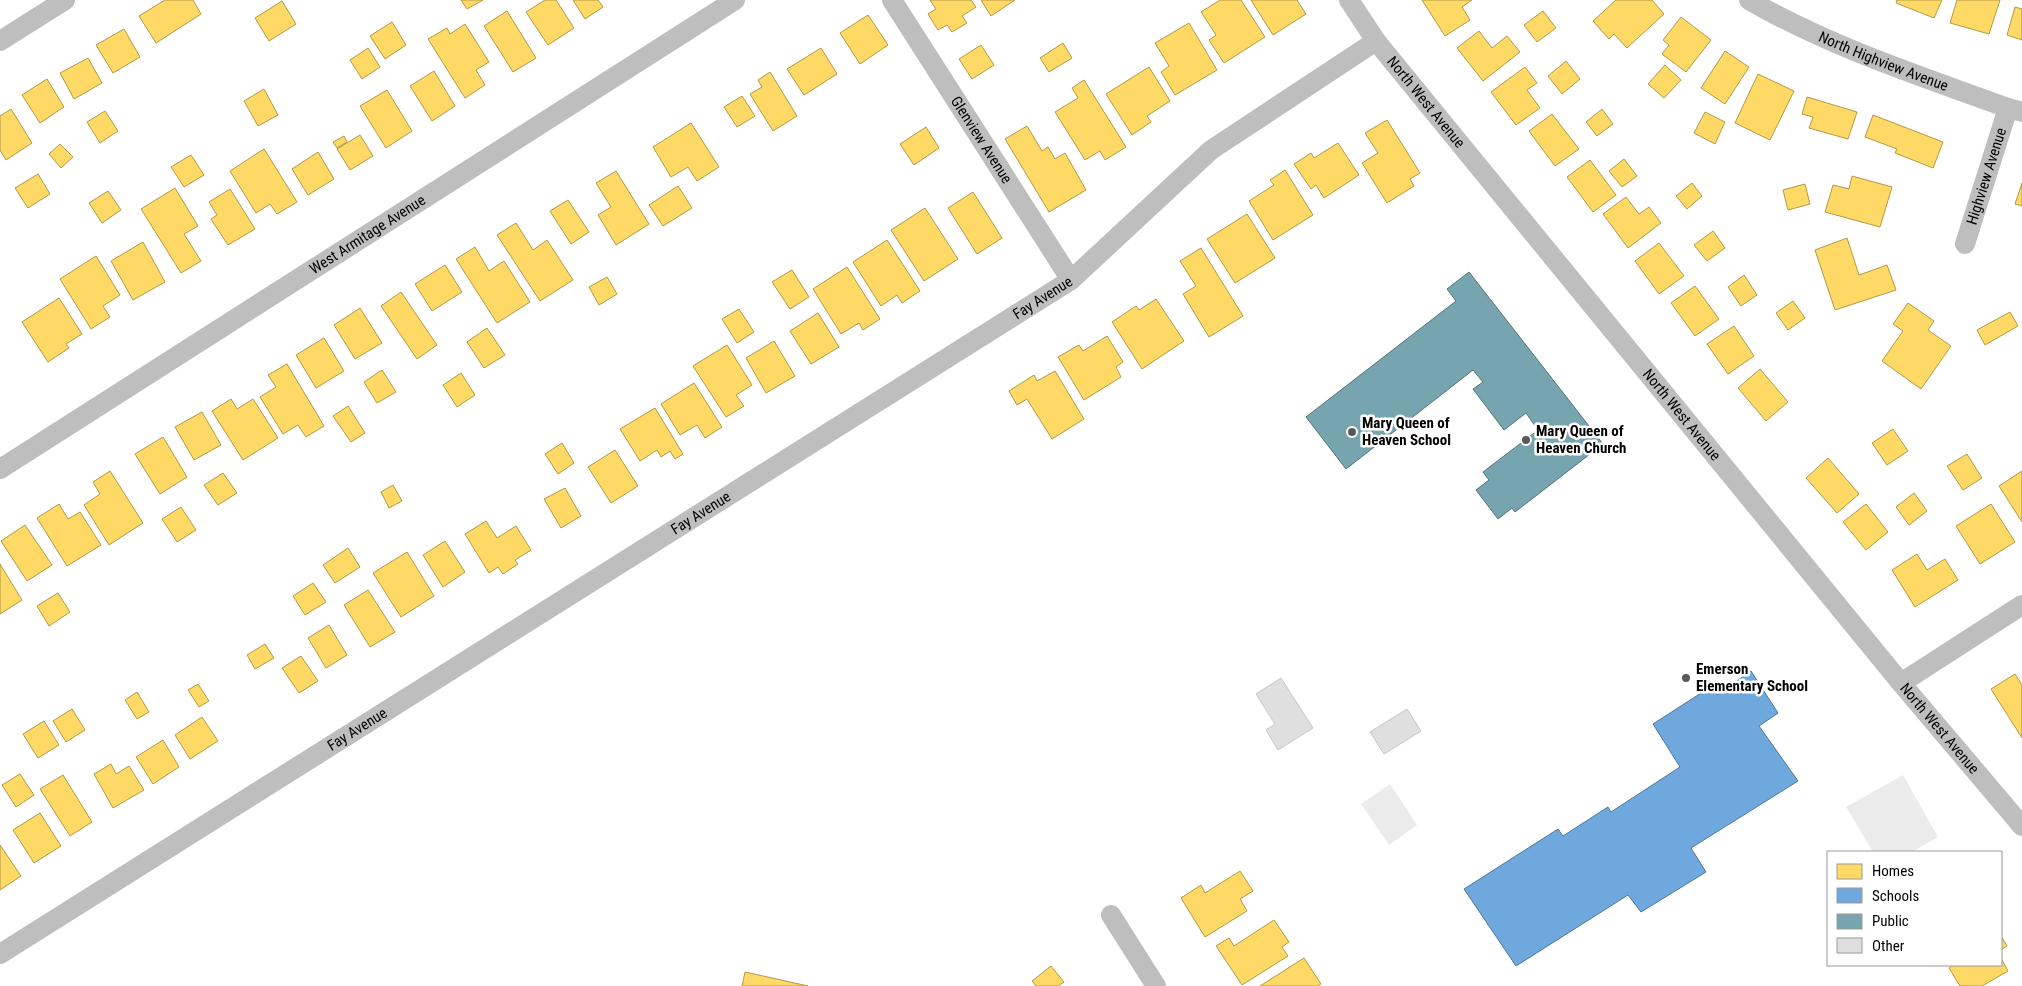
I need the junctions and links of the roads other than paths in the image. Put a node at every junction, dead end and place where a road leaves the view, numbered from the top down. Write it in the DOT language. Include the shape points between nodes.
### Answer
graph roads {
  1 [pos="65,0"];
  2 [pos="735,0"];
  3 [pos="892,0"];
  4 [pos="1349,0"];
  5 [pos="1749,0"];
  6 [pos="0,41"];
  7 [pos="1376,41"];
  8 [pos="2015,110"];
  9 [pos="1965,244"];
  10 [pos="1071,280"];
  11 [pos="0,470"];
  12 [pos="2022,605"];
  13 [pos="1901,683"];
  14 [pos="2022,826"];
  15 [pos="1110,915"];
  16 [pos="0,954"];
  17 [pos="1156,986"];
  1 -- 6 [label="street"];
  2 -- 11 [label="street, West Armitage Avenue"];
  3 -- 10 [label="street, Glenview Avenue"];
  4 -- 7 [label="street, North West Avenue"];
  5 -- 8 [label="street, North Highview Avenue" via="1790,24 1857,52"];
  7 -- 10 [label="street, Fay Avenue" via="1211,150"];
  7 -- 13 [label="street, North West Avenue"];
  8 -- 9 [label="street, Highview Avenue"];
  10 -- 16 [label="street, Fay Avenue"];
  12 -- 13 [label="street"];
  13 -- 14 [label="street, North West Avenue"];
  15 -- 17 [label="street"];
}
